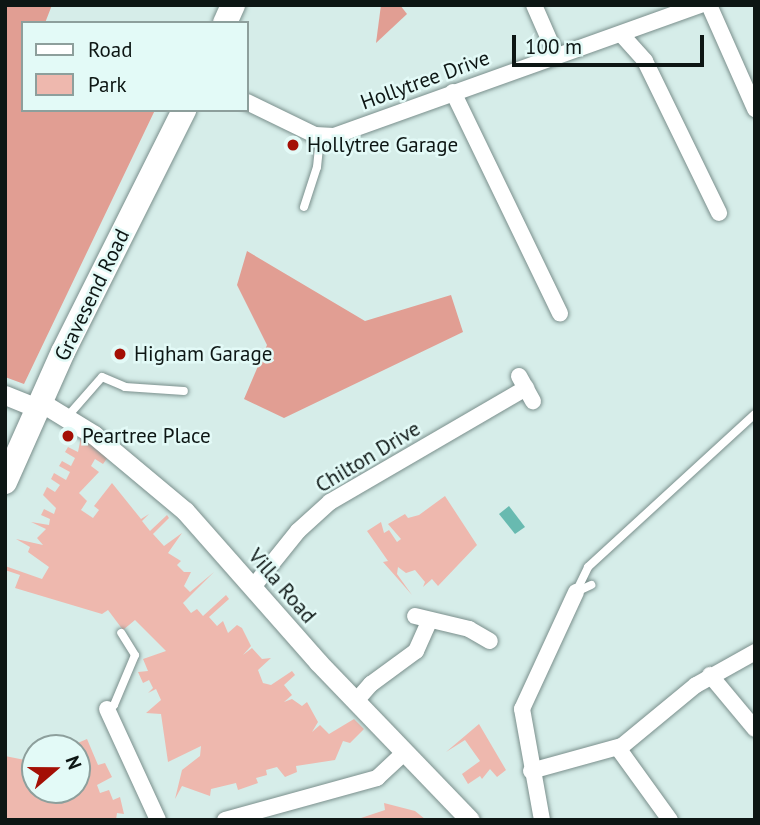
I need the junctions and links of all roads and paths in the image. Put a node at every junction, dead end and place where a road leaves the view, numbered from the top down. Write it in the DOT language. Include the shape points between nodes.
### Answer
graph roads {
  1 [pos="233,5"];
  2 [pos="534,5"];
  3 [pos="699,5"];
  4 [pos="709,5"];
  5 [pos="226,21"];
  6 [pos="621,34"];
  7 [pos="556,55"];
  8 [pos="453,92"];
  9 [pos="248,102"];
  10 [pos="755,109"];
  11 [pos="183,112"];
  12 [pos="320,136"];
  13 [pos="304,206"];
  14 [pos="719,213"];
  15 [pos="560,313"];
  16 [pos="526,388"];
  17 [pos="184,391"];
  18 [pos="5,396"];
  19 [pos="41,406"];
  20 [pos="755,414"];
  21 [pos="67,417"];
  22 [pos="5,482"];
  23 [pos="253,587"];
  24 [pos="584,588"];
  25 [pos="121,633"];
  26 [pos="490,641"];
  27 [pos="755,652"];
  28 [pos="710,675"];
  29 [pos="356,701"];
  30 [pos="107,709"];
  31 [pos="755,729"];
  32 [pos="618,748"];
  33 [pos="405,752"];
  34 [pos="531,771"];
  35 [pos="158,820"];
  36 [pos="225,820"];
  37 [pos="470,820"];
  38 [pos="542,820"];
  39 [pos="670,820"];
  1 -- 5 [label="main road"];
  2 -- 7 [label="street"];
  3 -- 6 [label="street, Hollytree Drive"];
  4 -- 10 [label="street"];
  6 -- 7 [label="street, Hollytree Drive"];
  6 -- 14 [label="street" via="645,61"];
  7 -- 8 [label="street, Hollytree Drive"];
  8 -- 12 [label="street, Hollytree Drive" via="336,136"];
  8 -- 15 [label="street"];
  9 -- 12 [label="street"];
  11 -- 19 [label="main road, Gravesend Road"];
  12 -- 13 [label="lane" via="317,167"];
  16 -- 23 [label="street, Chilton Drive" via="330,502 298,531"];
  17 -- 21 [label="lane" via="125,387 102,377"];
  18 -- 19 [label="street, Villa Road"];
  19 -- 21 [label="street, Villa Road"];
  19 -- 22 [label="main road, Gravesend Road"];
  20 -- 24 [label="lane" via="588,567"];
  21 -- 23 [label="street, Villa Road" via="161,489"];
  23 -- 29 [label="street, Villa Road"];
  24 -- 34 [label="street" via="523,704 522,731"];
  25 -- 30 [label="lane" via="135,654 114,705"];
  26 -- 29 [label="street" via="469,629 423,618 416,651"];
  27 -- 28 [label="street"];
  28 -- 31 [label="street"];
  28 -- 32 [label="street"];
  29 -- 33 [label="street, Villa Road"];
  30 -- 35 [label="street"];
  32 -- 34 [label="street"];
  32 -- 39 [label="street"];
  33 -- 36 [label="street" via="377,778"];
  33 -- 37 [label="street, Villa Road"];
  34 -- 38 [label="street"];
}
